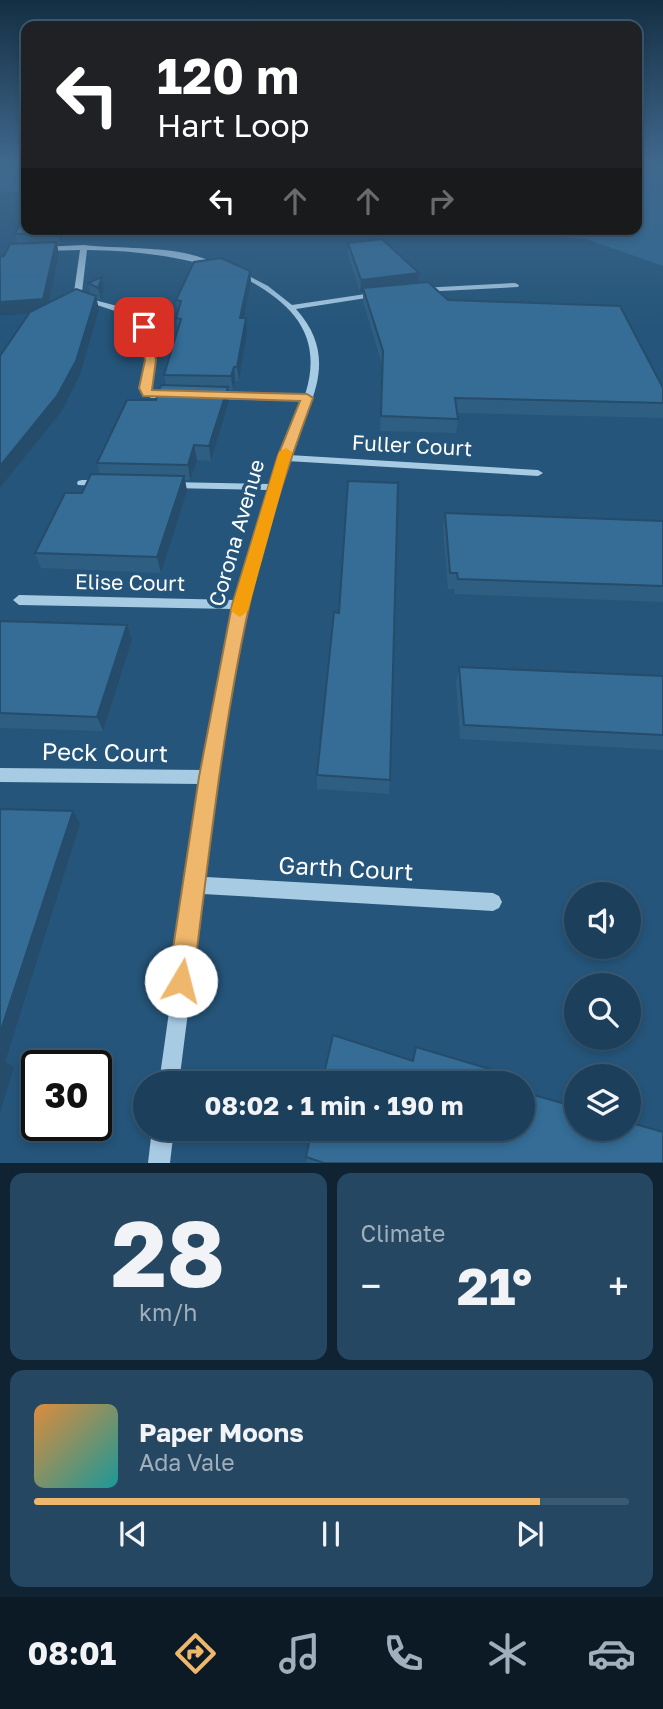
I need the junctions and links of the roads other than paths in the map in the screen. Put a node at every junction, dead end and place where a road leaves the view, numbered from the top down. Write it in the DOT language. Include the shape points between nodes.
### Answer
graph roads {
  1 [pos="84,247"];
  2 [pos="24,250"];
  3 [pos="515,285"];
  4 [pos="413,290"];
  5 [pos="388,293"];
  6 [pos="292,307"];
  7 [pos="182,396"];
  8 [pos="207,396"];
  9 [pos="307,398"];
  10 [pos="284,458"];
  11 [pos="538,473"];
  12 [pos="82,483"];
  13 [pos="110,484"];
  14 [pos="151,484"];
  15 [pos="275,487"];
  16 [pos="19,600"];
  17 [pos="241,605"];
  18 [pos="0,775"];
  19 [pos="209,777"];
  20 [pos="195,885"];
  21 [pos="493,902"];
  22 [pos="171,1071"];
  23 [pos="162,1141"];
  24 [pos="159,1163"];
  1 -- 2 [label="street, Corona Avenue"];
  1 -- 6 [label="street, Corona Avenue" via="155,251 211,263 261,284"];
  1 -- 7 [label="street" via="80,298 140,319 150,347 146,391"];
  3 -- 4 [label="street"];
  5 -- 6 [label="street"];
  6 -- 9 [label="street, Corona Avenue" via="304,325 316,360"];
  8 -- 9 [label="street"];
  9 -- 10 [label="street, Corona Avenue"];
  10 -- 11 [label="street, Fuller Court"];
  10 -- 15 [label="street, Corona Avenue"];
  12 -- 13 [label="street"];
  14 -- 15 [label="street"];
  15 -- 17 [label="street, Corona Avenue"];
  16 -- 17 [label="street, Elise Court"];
  17 -- 19 [label="street, Corona Avenue"];
  18 -- 19 [label="street, Peck Court"];
  19 -- 20 [label="street, Corona Avenue"];
  20 -- 21 [label="street, Garth Court"];
  20 -- 22 [label="street, Corona Avenue"];
  23 -- 24 [label="street"];
}
